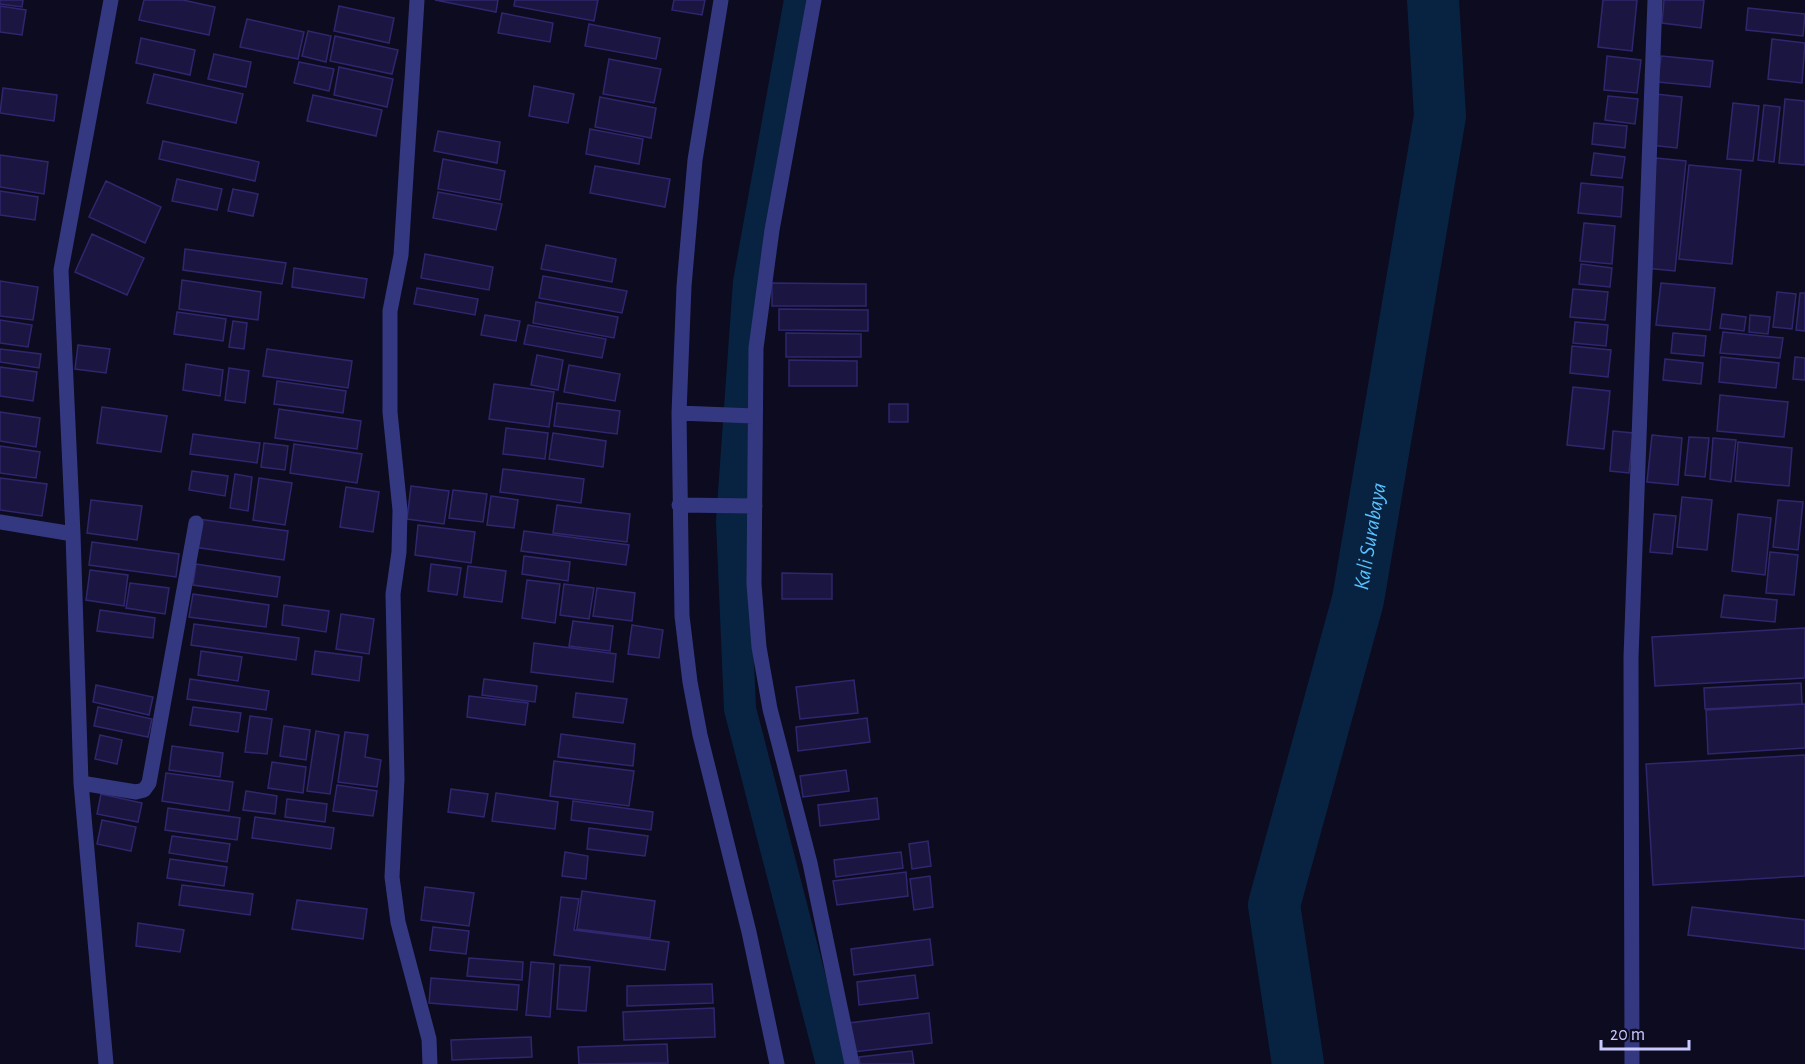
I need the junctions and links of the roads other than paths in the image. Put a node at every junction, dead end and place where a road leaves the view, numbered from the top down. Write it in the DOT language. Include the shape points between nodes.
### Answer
graph roads {
  1 [pos="111,0"];
  2 [pos="417,0"];
  3 [pos="721,0"];
  4 [pos="814,0"];
  5 [pos="1655,0"];
  6 [pos="684,413"];
  7 [pos="749,416"];
  8 [pos="679,505"];
  9 [pos="750,506"];
  10 [pos="0,522"];
  11 [pos="196,523"];
  12 [pos="63,532"];
  13 [pos="81,783"];
  14 [pos="106,1064"];
  15 [pos="430,1064"];
  16 [pos="777,1064"];
  17 [pos="852,1064"];
  18 [pos="1632,1064"];
  1 -- 12 [label="street" via="61,270"];
  2 -- 15 [label="street" via="401,255 390,311 390,412 400,510 393,594 397,779 392,877 398,922 429,1039"];
  3 -- 6 [label="street" via="695,160 684,286"];
  4 -- 7 [label="street" via="771,230"];
  5 -- 18 [label="street" via="1631,657"];
  6 -- 7 [label="street"];
  6 -- 8 [label="street"];
  7 -- 9 [label="street"];
  8 -- 9 [label="street"];
  8 -- 16 [label="street" via="682,616 690,682"];
  9 -- 17 [label="street" via="759,647 770,709 810,863"];
  10 -- 12 [label="street"];
  11 -- 13 [label="street" via="149,783 136,792"];
  12 -- 13 [label="street"];
  13 -- 14 [label="street"];
}
